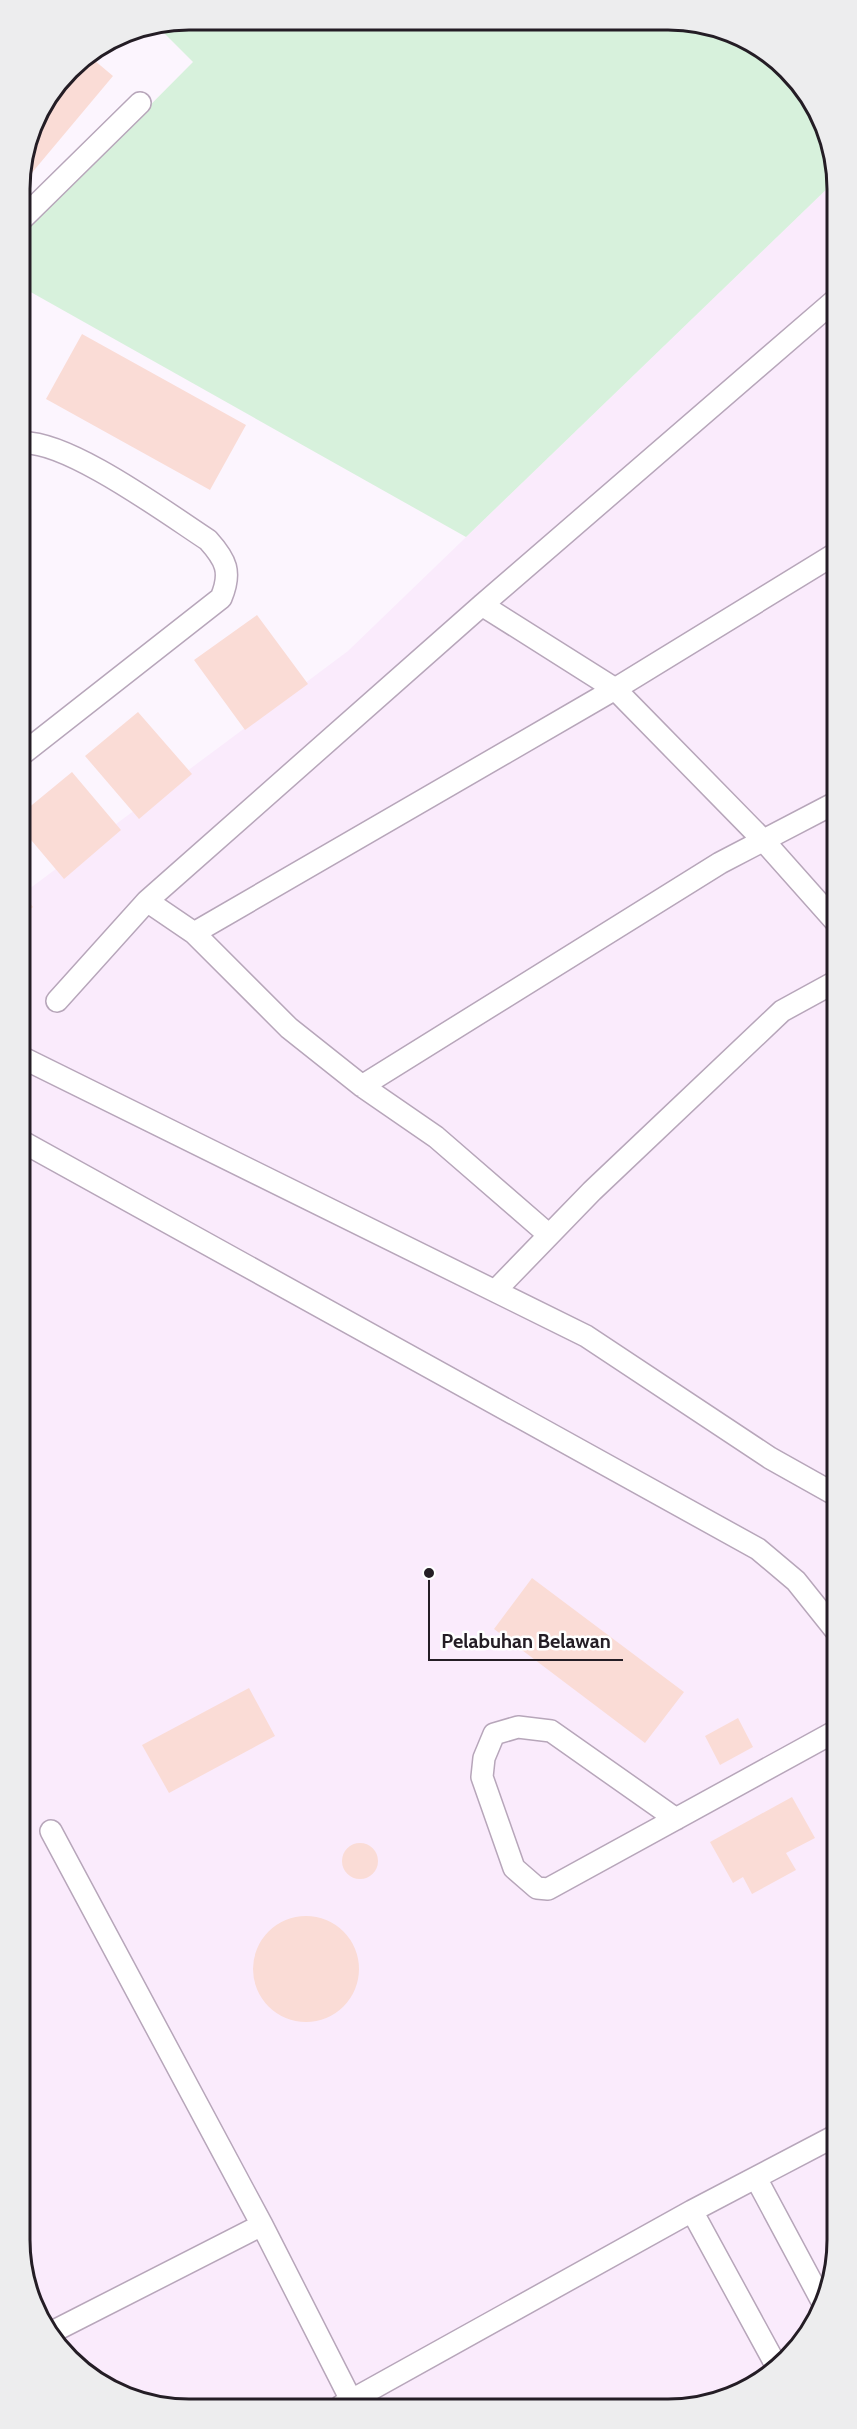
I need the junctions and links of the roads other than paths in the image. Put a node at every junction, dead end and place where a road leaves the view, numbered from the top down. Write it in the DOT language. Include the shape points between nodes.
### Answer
graph roads {
  1 [pos="140,103"];
  2 [pos="30,211"];
  3 [pos="827,307"];
  4 [pos="30,441"];
  5 [pos="827,559"];
  6 [pos="482,604"];
  7 [pos="615,689"];
  8 [pos="30,748"];
  9 [pos="827,806"];
  10 [pos="763,840"];
  11 [pos="147,902"];
  12 [pos="827,912"];
  13 [pos="194,933"];
  14 [pos="827,986"];
  15 [pos="57,1001"];
  16 [pos="30,1061"];
  17 [pos="362,1086"];
  18 [pos="30,1145"];
  19 [pos="549,1235"];
  20 [pos="495,1290"];
  21 [pos="827,1490"];
  22 [pos="827,1620"];
  23 [pos="827,1736"];
  24 [pos="676,1819"];
  25 [pos="51,1831"];
  26 [pos="827,2140"];
  27 [pos="756,2178"];
  28 [pos="692,2211"];
  29 [pos="262,2225"];
  30 [pos="818,2293"];
  31 [pos="58,2329"];
  32 [pos="773,2359"];
  33 [pos="343,2399"];
  34 [pos="352,2399"];
  1 -- 2 [label="lane"];
  3 -- 6 [label="lane"];
  4 -- 8 [label="lane" via="60,449 91,465 208,540 227,568 227,584 221,598"];
  5 -- 7 [label="lane"];
  6 -- 7 [label="lane"];
  6 -- 11 [label="lane"];
  7 -- 10 [label="lane"];
  7 -- 13 [label="lane"];
  9 -- 10 [label="lane"];
  10 -- 12 [label="lane"];
  10 -- 17 [label="lane"];
  11 -- 13 [label="lane"];
  11 -- 15 [label="lane"];
  13 -- 17 [label="lane" via="289,1028"];
  14 -- 19 [label="lane" via="782,1011"];
  16 -- 20 [label="lane"];
  17 -- 19 [label="lane" via="435,1137"];
  18 -- 22 [label="lane" via="759,1549 796,1581"];
  19 -- 20 [label="lane"];
  20 -- 21 [label="lane" via="586,1336 770,1458"];
  23 -- 24 [label="lane"];
  24 -- 24 [label="lane" via="548,1889 537,1888 514,1868 482,1777 484,1758 494,1734 518,1727 551,1731"];
  25 -- 29 [label="lane"];
  26 -- 27 [label="lane"];
  27 -- 28 [label="lane"];
  27 -- 30 [label="lane"];
  28 -- 32 [label="lane"];
  28 -- 34 [label="lane"];
  29 -- 31 [label="lane"];
  29 -- 33 [label="lane"];
}
